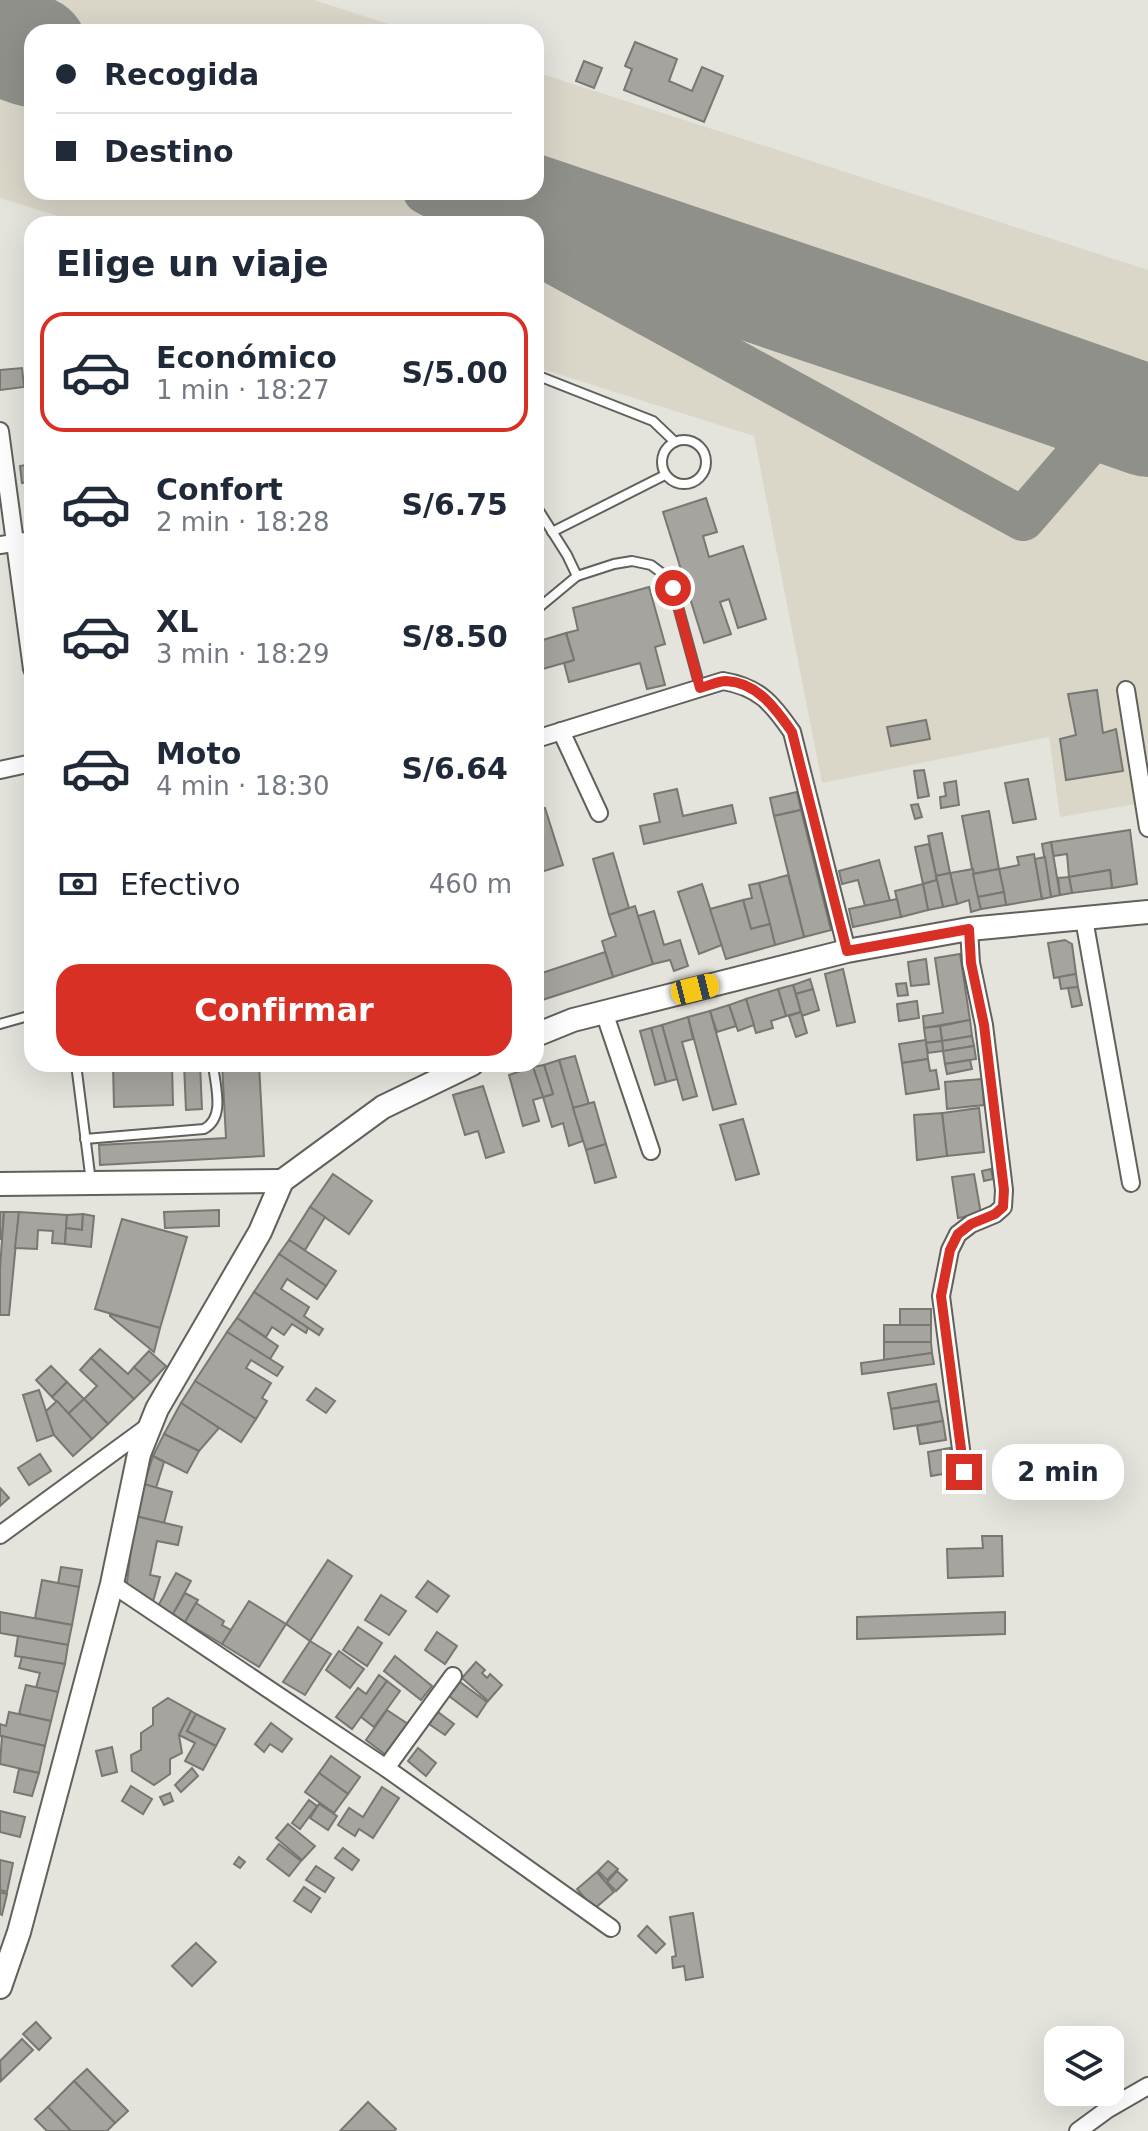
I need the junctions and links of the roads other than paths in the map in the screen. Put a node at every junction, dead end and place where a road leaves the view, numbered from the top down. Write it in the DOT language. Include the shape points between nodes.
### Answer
graph roads {
  1 [pos="544,378"];
  2 [pos="0,431"];
  3 [pos="675,442"];
  4 [pos="665,475"];
  5 [pos="544,519"];
  6 [pos="552,532"];
  7 [pos="16,543"];
  8 [pos="577,576"];
  9 [pos="544,603"];
  10 [pos="24,606"];
  11 [pos="700,688"];
  12 [pos="1126,690"];
  13 [pos="561,731"];
  14 [pos="544,736"];
  15 [pos="24,765"];
  16 [pos="0,770"];
  17 [pos="599,813"];
  18 [pos="1148,828"];
  19 [pos="1148,912"];
  20 [pos="1084,919"];
  21 [pos="969,929"];
  22 [pos="847,951"];
  23 [pos="604,1012"];
  24 [pos="24,1017"];
  25 [pos="0,1024"];
  26 [pos="544,1032"];
  27 [pos="77,1072"];
  28 [pos="214,1072"];
  29 [pos="455,1072"];
  30 [pos="85,1139"];
  31 [pos="651,1151"];
  32 [pos="282,1181"];
  33 [pos="92,1183"];
  34 [pos="1131,1183"];
  35 [pos="0,1184"];
  36 [pos="149,1426"];
  37 [pos="964,1472"];
  38 [pos="0,1535"];
  39 [pos="112,1584"];
  40 [pos="453,1676"];
  41 [pos="386,1768"];
  42 [pos="611,1928"];
  43 [pos="0,1987"];
  44 [pos="1148,2086"];
  45 [pos="1078,2131"];
  1 -- 3 [label="lane" via="653,421"];
  2 -- 7 [label="street"];
  3 -- 4 [label="lane" via="662,456"];
  3 -- 4 [label="lane" via="685,440 702,449 705,469 700,478 682,485"];
  4 -- 6 [label="lane"];
  5 -- 6 [label="lane"];
  6 -- 8 [label="lane"];
  7 -- 10 [label="street"];
  8 -- 9 [label="lane"];
  8 -- 11 [label="lane" via="632,561 663,574 673,588"];
  11 -- 13 [label="street"];
  11 -- 22 [label="street" via="723,681 756,691 792,732"];
  12 -- 18 [label="street"];
  13 -- 14 [label="street"];
  13 -- 17 [label="street"];
  15 -- 16 [label="street"];
  19 -- 20 [label="main road"];
  20 -- 21 [label="main road"];
  20 -- 34 [label="street"];
  21 -- 22 [label="main road"];
  21 -- 37 [label="street" via="1004,1190 1003,1207 958,1234 941,1296"];
  22 -- 23 [label="main road"];
  23 -- 26 [label="main road"];
  23 -- 31 [label="street"];
  24 -- 25 [label="lane"];
  27 -- 30 [label="lane"];
  28 -- 30 [label="lane" via="218,1113 204,1129"];
  29 -- 32 [label="main road" via="383,1107"];
  30 -- 33 [label="lane"];
  32 -- 33 [label="main road"];
  32 -- 36 [label="main road" via="260,1232"];
  33 -- 35 [label="main road"];
  36 -- 38 [label="street"];
  36 -- 39 [label="main road"];
  39 -- 41 [label="street"];
  39 -- 43 [label="main road"];
  40 -- 41 [label="street"];
  41 -- 42 [label="street"];
  44 -- 45 [label="street"];
}
